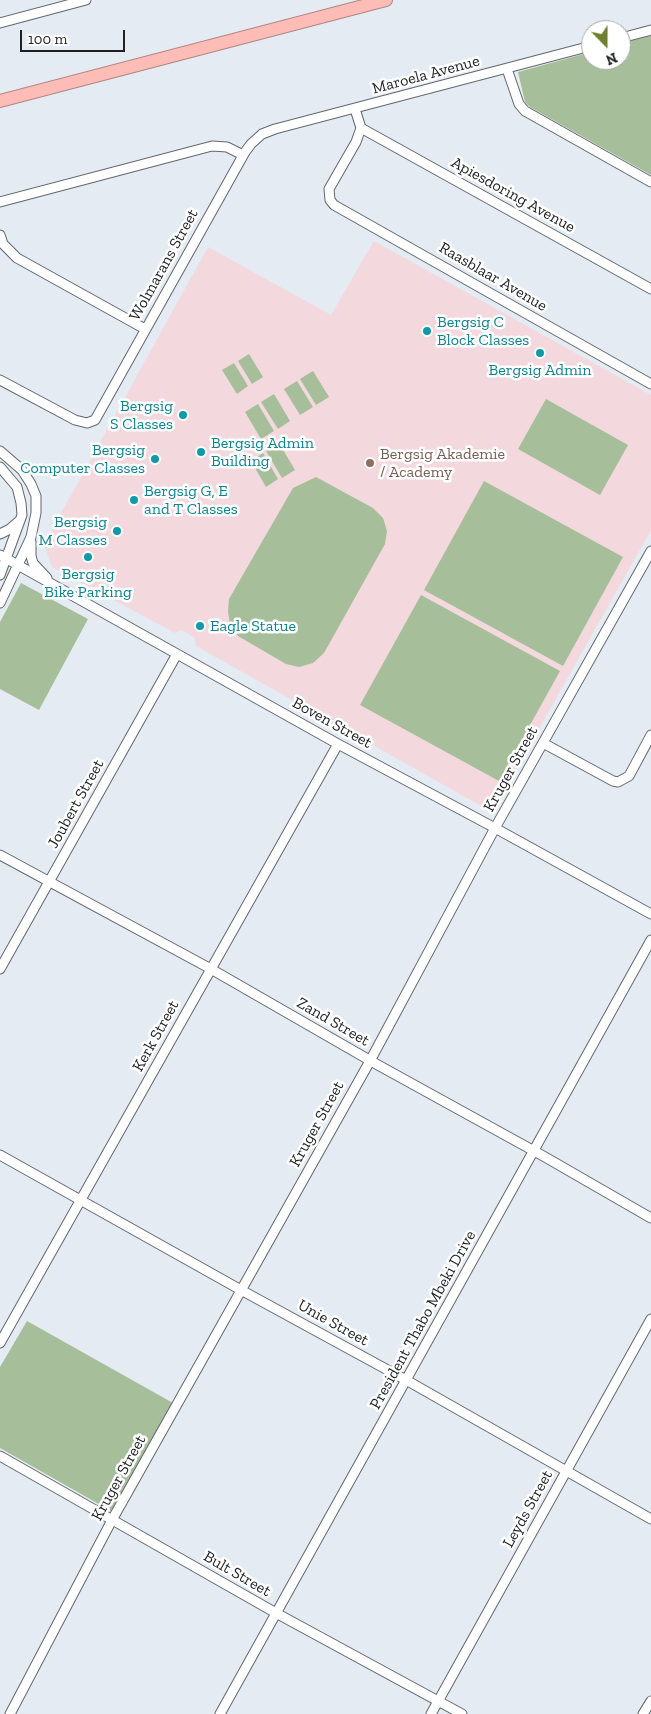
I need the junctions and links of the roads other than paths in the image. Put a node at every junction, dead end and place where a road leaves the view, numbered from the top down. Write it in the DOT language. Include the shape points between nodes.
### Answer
graph roads {
  1 [pos="86,0"];
  2 [pos="386,0"];
  3 [pos="0,23"];
  4 [pos="651,30"];
  5 [pos="631,35"];
  6 [pos="581,49"];
  7 [pos="507,69"];
  8 [pos="0,101"];
  9 [pos="355,109"];
  10 [pos="361,128"];
  11 [pos="268,131"];
  12 [pos="243,155"];
  13 [pos="651,182"];
  14 [pos="0,202"];
  15 [pos="0,235"];
  16 [pos="651,288"];
  17 [pos="145,329"];
  18 [pos="0,380"];
  19 [pos="651,384"];
  20 [pos="0,451"];
  21 [pos="0,467"];
  22 [pos="20,520"];
  23 [pos="0,534"];
  24 [pos="31,537"];
  25 [pos="651,550"];
  26 [pos="3,557"];
  27 [pos="17,565"];
  28 [pos="0,575"];
  29 [pos="58,588"];
  30 [pos="0,604"];
  31 [pos="177,654"];
  32 [pos="651,735"];
  33 [pos="543,743"];
  34 [pos="338,744"];
  35 [pos="495,828"];
  36 [pos="0,854"];
  37 [pos="50,882"];
  38 [pos="651,914"];
  39 [pos="651,940"];
  40 [pos="0,969"];
  41 [pos="210,969"];
  42 [pos="370,1060"];
  43 [pos="534,1151"];
  44 [pos="0,1155"];
  45 [pos="81,1200"];
  46 [pos="651,1218"];
  47 [pos="241,1290"];
  48 [pos="651,1318"];
  49 [pos="0,1343"];
  50 [pos="406,1380"];
  51 [pos="0,1456"];
  52 [pos="566,1472"];
  53 [pos="651,1519"];
  54 [pos="112,1520"];
  55 [pos="276,1613"];
  56 [pos="651,1700"];
  57 [pos="438,1701"];
  58 [pos="10,1714"];
  59 [pos="220,1714"];
  60 [pos="431,1714"];
  61 [pos="462,1714"];
  62 [pos="643,1714"];
  1 -- 3 [label="street"];
  2 -- 8 [label="highway"];
  4 -- 5 [label="street"];
  6 -- 7 [label="street, Maroela Avenue"];
  7 -- 9 [label="street, Maroela Avenue"];
  7 -- 13 [label="street" via="525,112"];
  9 -- 10 [label="street"];
  9 -- 11 [label="street, Maroela Avenue"];
  10 -- 16 [label="street, Apiesdoring Avenue"];
  10 -- 19 [label="street, Raasblaar Avenue" via="329,189 334,205"];
  11 -- 12 [label="street, Wolmarans Street" via="258,137"];
  12 -- 14 [label="street" via="227,147 212,146"];
  12 -- 17 [label="street, Wolmarans Street"];
  15 -- 17 [label="street" via="3,244 17,258"];
  17 -- 18 [label="street, Wolmarans Street" via="95,420 87,423 75,420"];
  20 -- 24 [label="street" via="22,470 36,496"];
  21 -- 22 [label="street" via="17,487 21,503"];
  22 -- 23 [label="street"];
  22 -- 26 [label="street"];
  24 -- 27 [label="street"];
  24 -- 29 [label="street" via="33,563"];
  25 -- 33 [label="street, Kruger Street"];
  26 -- 27 [label="street, Boven Street"];
  26 -- 28 [label="street"];
  27 -- 29 [label="street, Boven Street"];
  27 -- 30 [label="street"];
  29 -- 31 [label="street, Boven Street"];
  31 -- 34 [label="street, Boven Street"];
  31 -- 37 [label="street, Joubert Street"];
  32 -- 33 [label="street" via="628,776 618,782"];
  33 -- 35 [label="street, Kruger Street"];
  34 -- 35 [label="street, Boven Street"];
  34 -- 41 [label="street, Kerk Street"];
  35 -- 38 [label="street, Boven Street"];
  35 -- 42 [label="street, Kruger Street"];
  36 -- 37 [label="street, Zand Street"];
  37 -- 40 [label="street, Joubert Street"];
  37 -- 41 [label="street, Zand Street"];
  39 -- 43 [label="street, President Thabo Mbeki Drive"];
  41 -- 42 [label="street, Zand Street"];
  41 -- 45 [label="street, Kerk Street"];
  42 -- 43 [label="street, Zand Street"];
  42 -- 47 [label="street, Kruger Street"];
  43 -- 46 [label="street, Zand Street"];
  43 -- 50 [label="street, President Thabo Mbeki Drive"];
  44 -- 45 [label="street, Unie Street"];
  45 -- 47 [label="street, Unie Street"];
  45 -- 49 [label="street, Kerk Street"];
  47 -- 50 [label="street, Unie Street"];
  47 -- 54 [label="street, Kruger Street"];
  48 -- 52 [label="street, Leyds Street"];
  50 -- 52 [label="street, Unie Street"];
  50 -- 55 [label="street, President Thabo Mbeki Drive"];
  51 -- 54 [label="street, Bult Street"];
  52 -- 53 [label="street, Unie Street"];
  52 -- 57 [label="street, Leyds Street"];
  54 -- 55 [label="street, Bult Street"];
  54 -- 58 [label="street, Kruger Street"];
  55 -- 57 [label="street, Bult Street"];
  55 -- 59 [label="street, President Thabo Mbeki Drive"];
  56 -- 62 [label="street"];
  57 -- 60 [label="street, Leyds Street"];
  57 -- 61 [label="street, Bult Street"];
}
